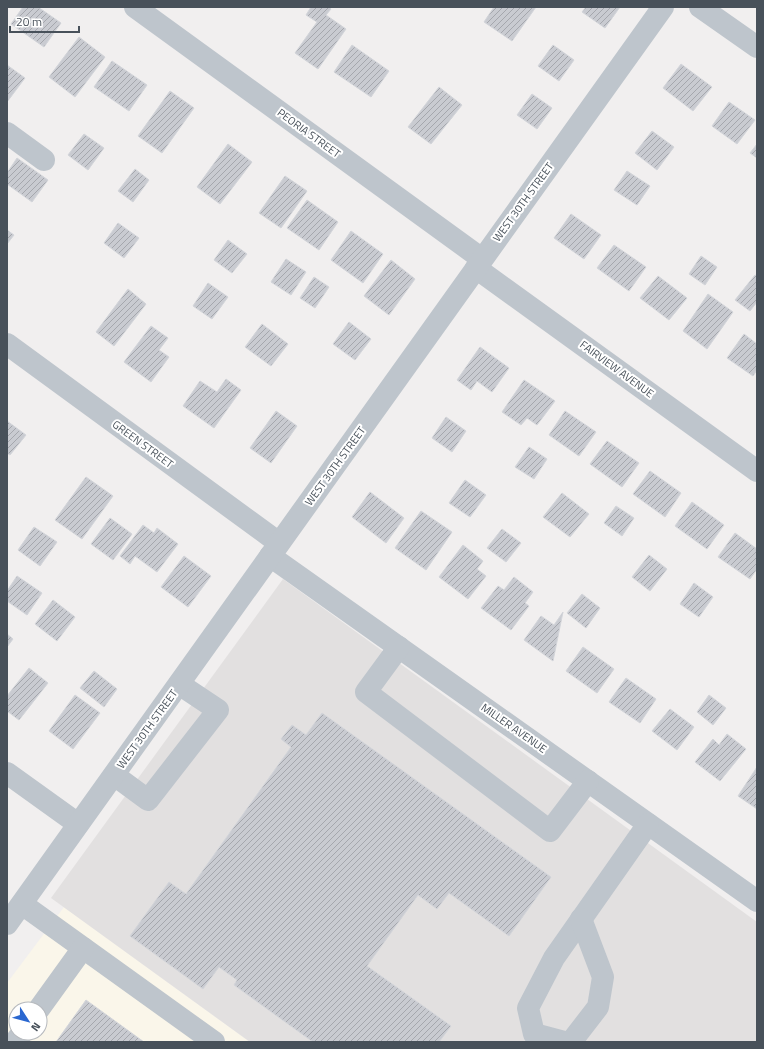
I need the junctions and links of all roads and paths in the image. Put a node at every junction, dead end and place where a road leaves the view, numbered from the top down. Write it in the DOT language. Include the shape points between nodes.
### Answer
graph roads {
  1 [pos="135,7"];
  2 [pos="663,7"];
  3 [pos="700,7"];
  4 [pos="757,48"];
  5 [pos="7,133"];
  6 [pos="44,160"];
  7 [pos="479,263"];
  8 [pos="7,344"];
  9 [pos="757,471"];
  10 [pos="275,550"];
  11 [pos="399,647"];
  12 [pos="179,684"];
  13 [pos="7,773"];
  14 [pos="114,775"];
  15 [pos="588,781"];
  16 [pos="78,824"];
  17 [pos="648,824"];
  18 [pos="757,901"];
  19 [pos="22,904"];
  20 [pos="581,919"];
  21 [pos="7,924"];
  22 [pos="83,948"];
  23 [pos="45,1001"];
  24 [pos="214,1042"];
  25 [pos="564,1042"];
  26 [pos="571,1042"];
  1 -- 7 [label="street, PEORIA STREET"];
  2 -- 7 [label="street, WEST 30TH STREET"];
  3 -- 4 [label="street"];
  5 -- 6 [label="street"];
  7 -- 9 [label="street, FAIRVIEW AVENUE"];
  7 -- 10 [label="street, WEST 30TH STREET"];
  8 -- 10 [label="street, GREEN STREET"];
  10 -- 11 [label="street, MILLER AVENUE"];
  10 -- 12 [label="street, WEST 30TH STREET"];
  11 -- 15 [label="street, MILLER AVENUE"];
  11 -- 15 [label="street" via="366,692 550,830"];
  12 -- 14 [label="street, WEST 30TH STREET"];
  12 -- 14 [label="street" via="218,710 148,800"];
  13 -- 16 [label="street"];
  14 -- 16 [label="street, WEST 30TH STREET"];
  15 -- 17 [label="street, MILLER AVENUE"];
  16 -- 19 [label="street, WEST 30TH STREET"];
  17 -- 18 [label="street, MILLER AVENUE"];
  17 -- 20 [label="street"];
  19 -- 21 [label="street, WEST 30TH STREET"];
  19 -- 22 [label="street"];
  20 -- 25 [label="street" via="554,958 528,1008 534,1034"];
  20 -- 26 [label="street" via="603,977 598,1007"];
  22 -- 23 [label="street"];
  22 -- 24 [label="street"];
}
